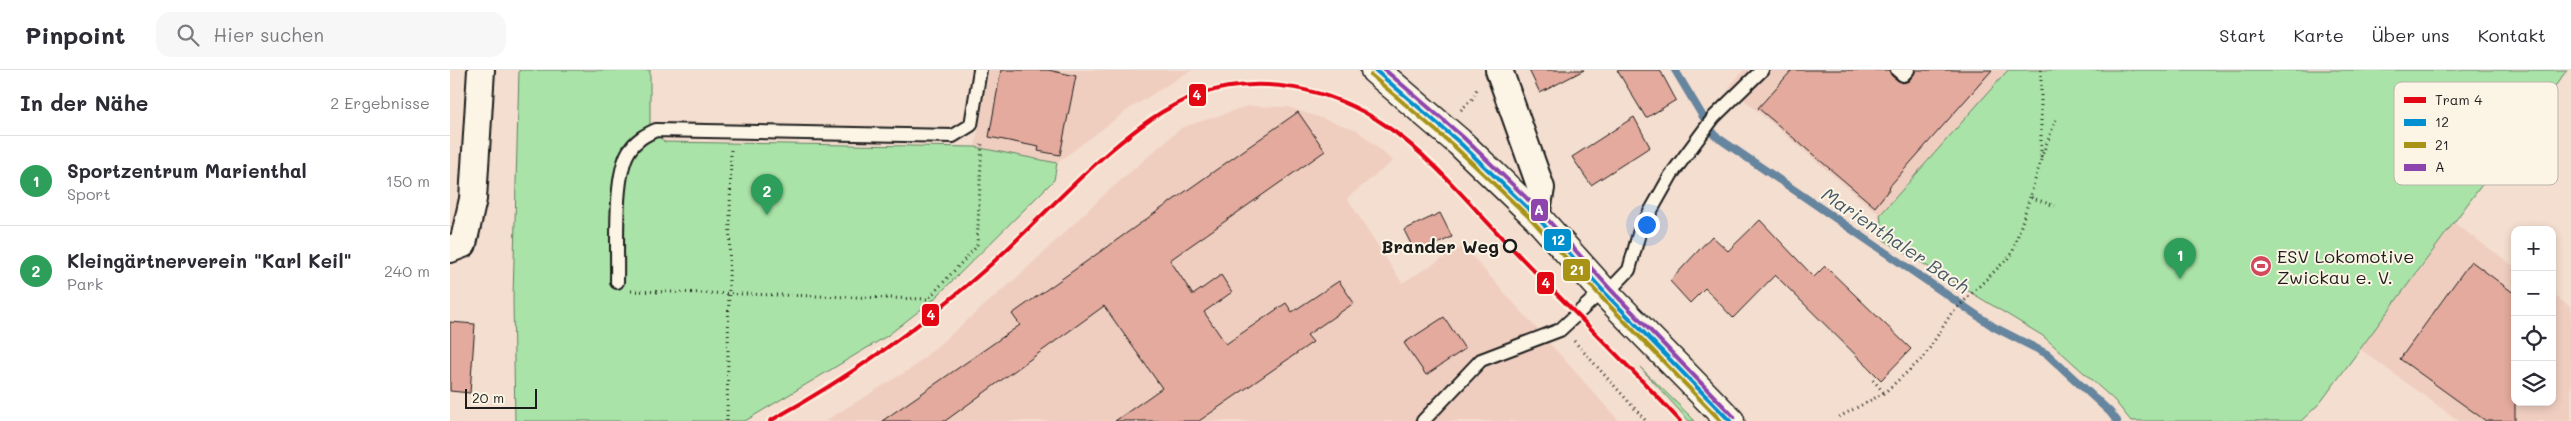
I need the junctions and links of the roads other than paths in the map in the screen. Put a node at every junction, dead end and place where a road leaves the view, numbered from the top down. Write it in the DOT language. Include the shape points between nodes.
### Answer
graph roads {
  1 [pos="481,70"];
  2 [pos="980,70"];
  3 [pos="1375,70"];
  4 [pos="1762,70"];
  5 [pos="1897,70"];
  6 [pos="1908,70"];
  7 [pos="1490,77"];
  8 [pos="1536,216"];
  9 [pos="450,249"];
  10 [pos="617,282"];
  11 [pos="1604,292"];
  12 [pos="1423,421"];
  13 [pos="1730,421"];
  1 -- 9 [label="street" via="473,199 463,244"];
  2 -- 10 [label="lane" via="971,125 953,136 656,130 640,138 628,152 620,183"];
  3 -- 8 [label="main road" via="1459,142"];
  4 -- 11 [label="lane" via="1714,117 1671,175 1640,230 1629,270"];
  5 -- 6 [label="lane" via="1903,76"];
  7 -- 8 [label="street" via="1541,188"];
  8 -- 11 [label="main road"];
  11 -- 12 [label="lane" via="1562,327 1481,360"];
  11 -- 13 [label="main road"];
}
